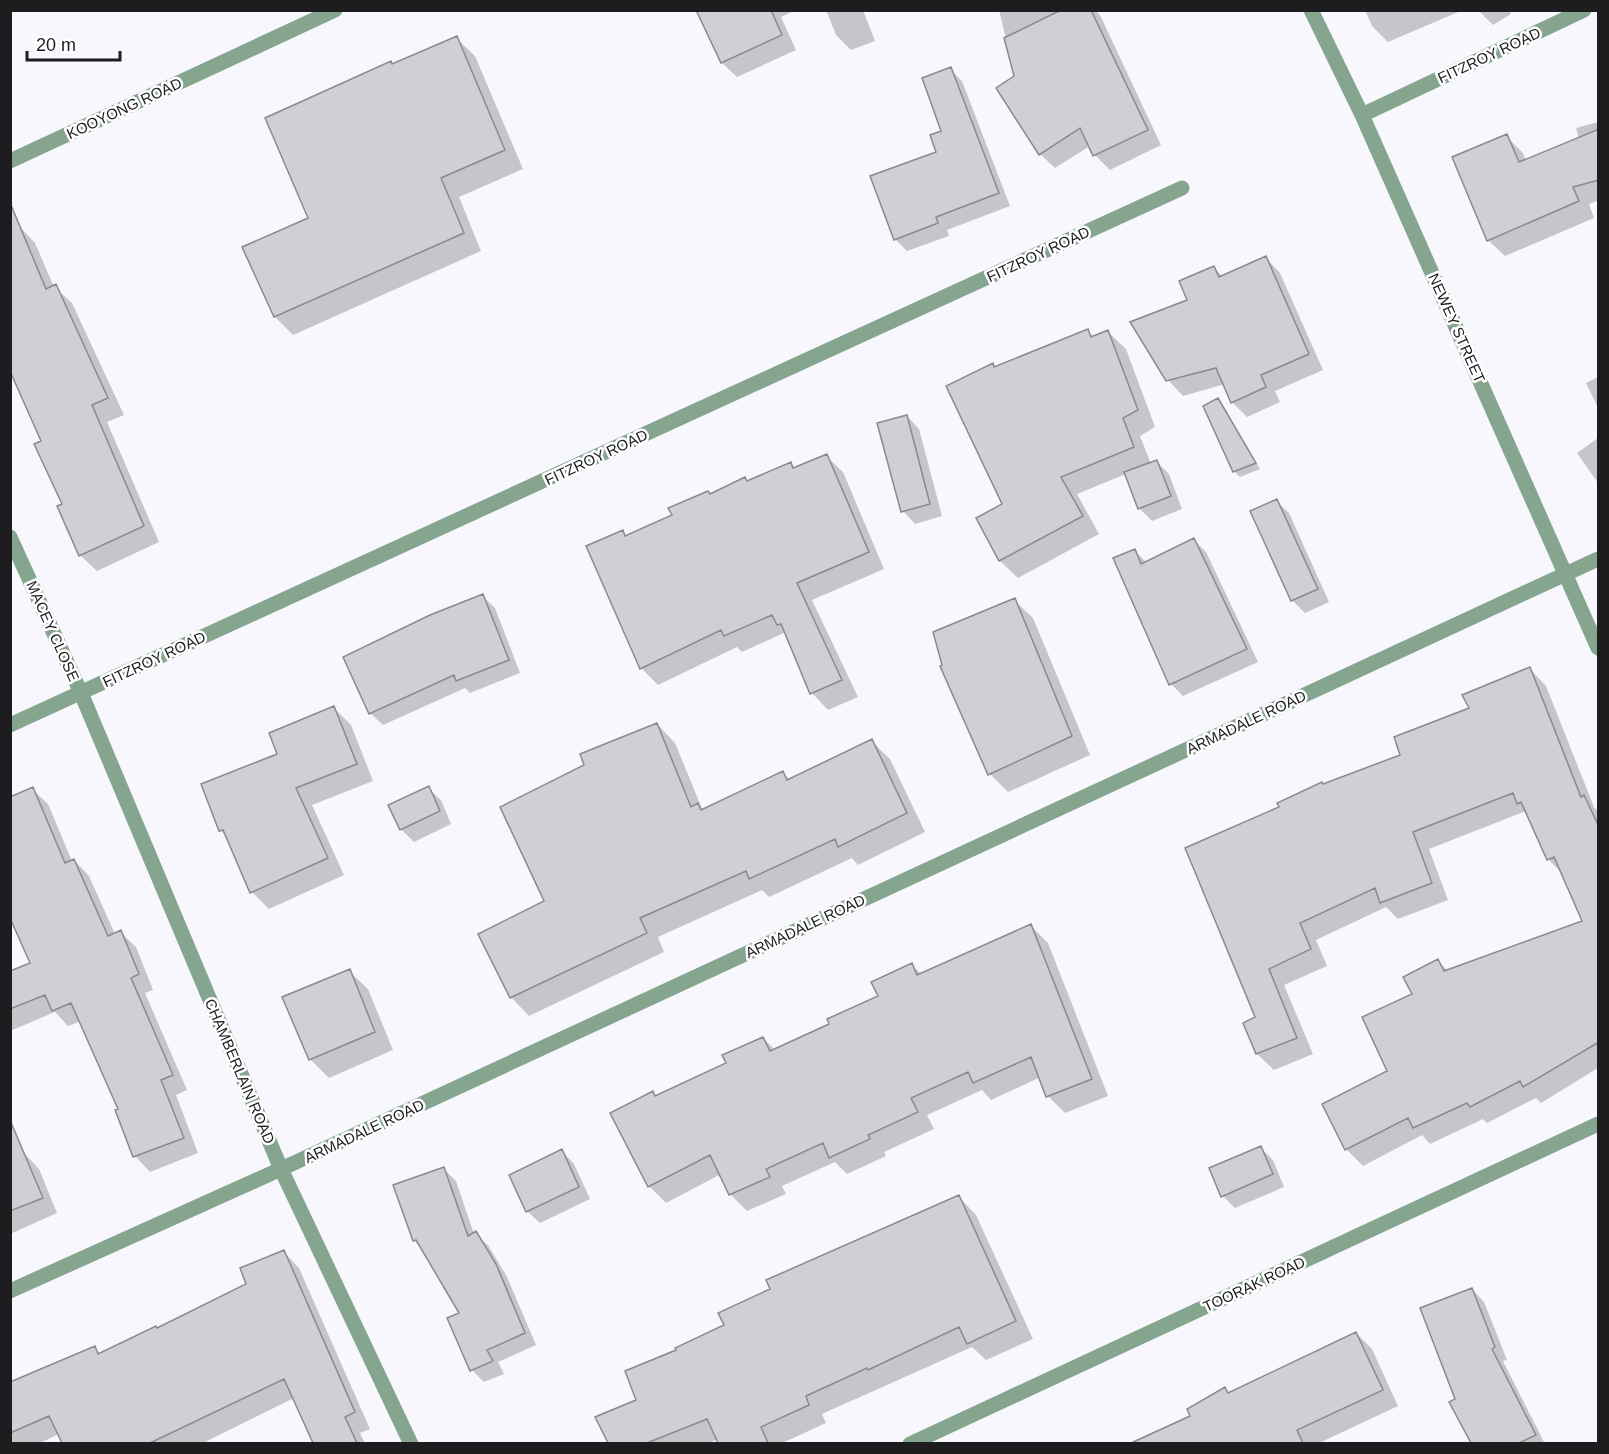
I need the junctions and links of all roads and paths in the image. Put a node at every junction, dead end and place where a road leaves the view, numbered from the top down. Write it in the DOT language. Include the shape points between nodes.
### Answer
graph roads {
  1 [pos="335,10"];
  2 [pos="1311,10"];
  3 [pos="1584,10"];
  4 [pos="1362,115"];
  5 [pos="10,161"];
  6 [pos="1182,188"];
  7 [pos="10,537"];
  8 [pos="1599,559"];
  9 [pos="1567,573"];
  10 [pos="1599,648"];
  11 [pos="81,693"];
  12 [pos="10,725"];
  13 [pos="1599,1124"];
  14 [pos="281,1169"];
  15 [pos="10,1291"];
  16 [pos="411,1443"];
  17 [pos="910,1443"];
  1 -- 5 [label="street, KOOYONG ROAD"];
  2 -- 4 [label="street, NEWEY STREET"];
  3 -- 4 [label="street, FITZROY ROAD"];
  4 -- 9 [label="street, NEWEY STREET"];
  6 -- 11 [label="street, FITZROY ROAD"];
  7 -- 11 [label="street, MACEY CLOSE"];
  8 -- 9 [label="street, ARMADALE ROAD"];
  9 -- 10 [label="street, NEWEY STREET"];
  9 -- 14 [label="street, ARMADALE ROAD"];
  11 -- 12 [label="street, FITZROY ROAD"];
  11 -- 14 [label="street, CHAMBERLAIN ROAD"];
  13 -- 17 [label="street, TOORAK ROAD"];
  14 -- 15 [label="street, ARMADALE ROAD"];
  14 -- 16 [label="street, CHAMBERLAIN ROAD"];
}
